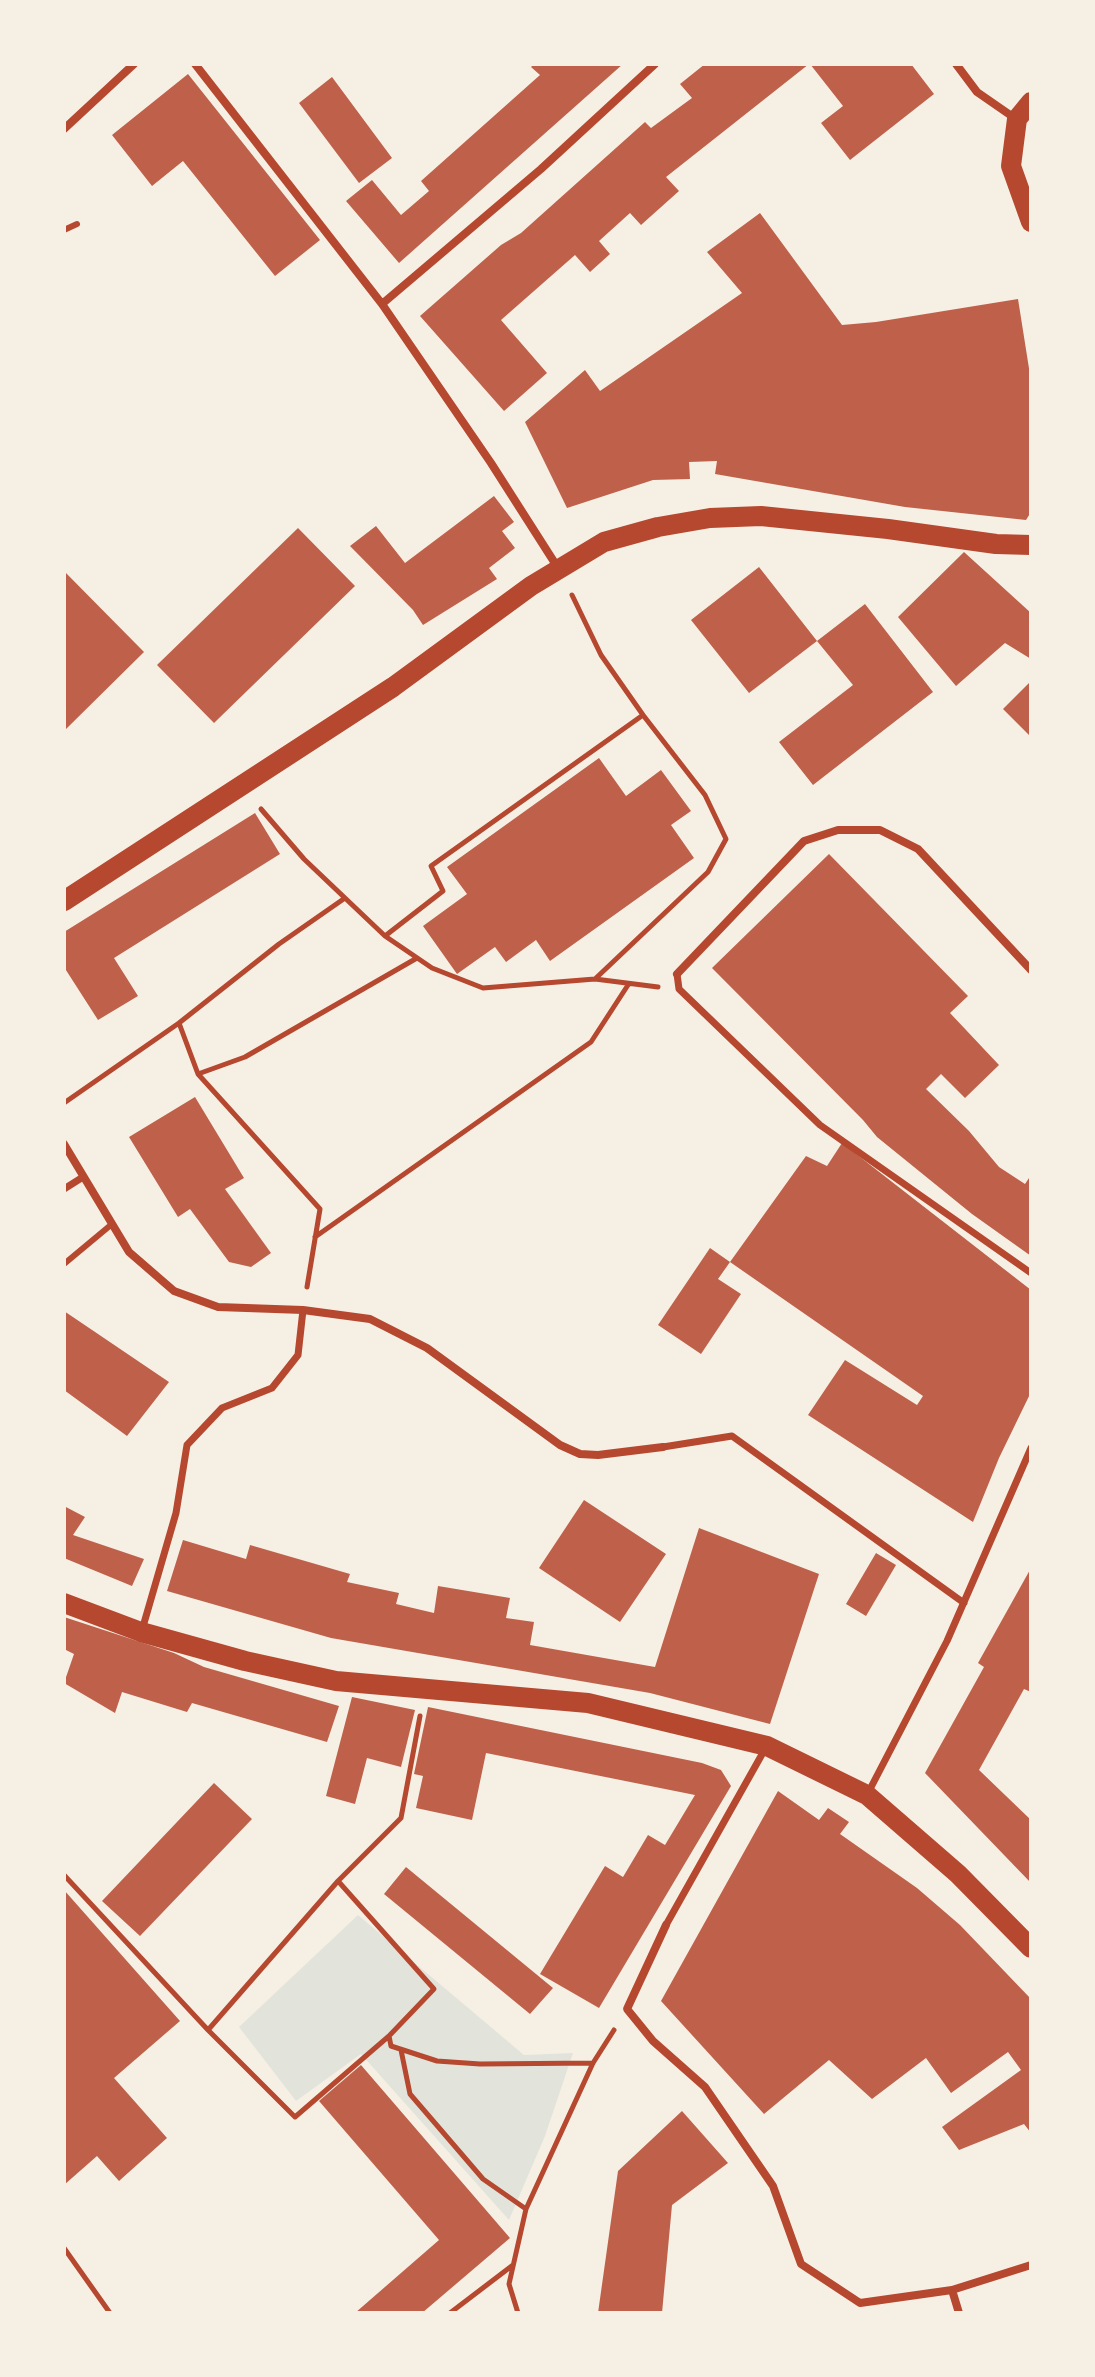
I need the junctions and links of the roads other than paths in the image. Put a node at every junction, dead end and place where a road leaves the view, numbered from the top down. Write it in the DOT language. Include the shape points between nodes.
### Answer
graph roads {
  1 [pos="134,64"];
  2 [pos="195,64"];
  3 [pos="655,64"];
  4 [pos="956,64"];
  5 [pos="1031,102"];
  6 [pos="1017,119"];
  7 [pos="64,129"];
  8 [pos="1031,222"];
  9 [pos="77,224"];
  10 [pos="64,230"];
  11 [pos="382,304"];
  12 [pos="1031,545"];
  13 [pos="558,568"];
  14 [pos="64,901"];
  15 [pos="1031,970"];
  16 [pos="677,974"];
  17 [pos="64,1144"];
  18 [pos="83,1177"];
  19 [pos="64,1189"];
  20 [pos="112,1224"];
  21 [pos="64,1264"];
  22 [pos="1031,1273"];
  23 [pos="303,1310"];
  24 [pos="663,1447"];
  25 [pos="1031,1448"];
  26 [pos="64,1603"];
  27 [pos="964,1603"];
  28 [pos="141,1632"];
  29 [pos="767,1746"];
  30 [pos="867,1795"];
  31 [pos="666,1925"];
  32 [pos="1031,1948"];
  33 [pos="1031,2265"];
  34 [pos="952,2290"];
  35 [pos="959,2313"];
  1 -- 7 [label="street"];
  2 -- 11 [label="street"];
  3 -- 11 [label="street"];
  4 -- 6 [label="street" via="977,92"];
  5 -- 6 [label="main road"];
  6 -- 8 [label="main road" via="1011,166"];
  9 -- 10 [label="lane"];
  11 -- 13 [label="street"];
  12 -- 13 [label="main road" via="748,516 658,527 604,542"];
  13 -- 14 [label="main road" via="393,687"];
  15 -- 16 [label="street" via="918,849 880,830 838,830 804,841"];
  16 -- 22 [label="street" via="679,989 820,1125"];
  17 -- 18 [label="street"];
  18 -- 19 [label="street"];
  18 -- 20 [label="street"];
  20 -- 21 [label="lane"];
  20 -- 23 [label="street" via="129,1252 174,1291 218,1307"];
  23 -- 24 [label="street" via="370,1319 427,1348 580,1454"];
  23 -- 28 [label="street" via="298,1355 272,1388 222,1408 187,1445 176,1513"];
  24 -- 27 [label="street" via="732,1436"];
  25 -- 27 [label="street"];
  26 -- 28 [label="main road"];
  27 -- 30 [label="street"];
  28 -- 29 [label="main road" via="336,1681 588,1703"];
  29 -- 30 [label="main road"];
  29 -- 31 [label="street"];
  30 -- 32 [label="main road" via="958,1874"];
  31 -- 34 [label="street" via="627,2009 653,2041 705,2087 773,2186 801,2264 860,2303"];
  33 -- 34 [label="street"];
  34 -- 35 [label="street"];
}
